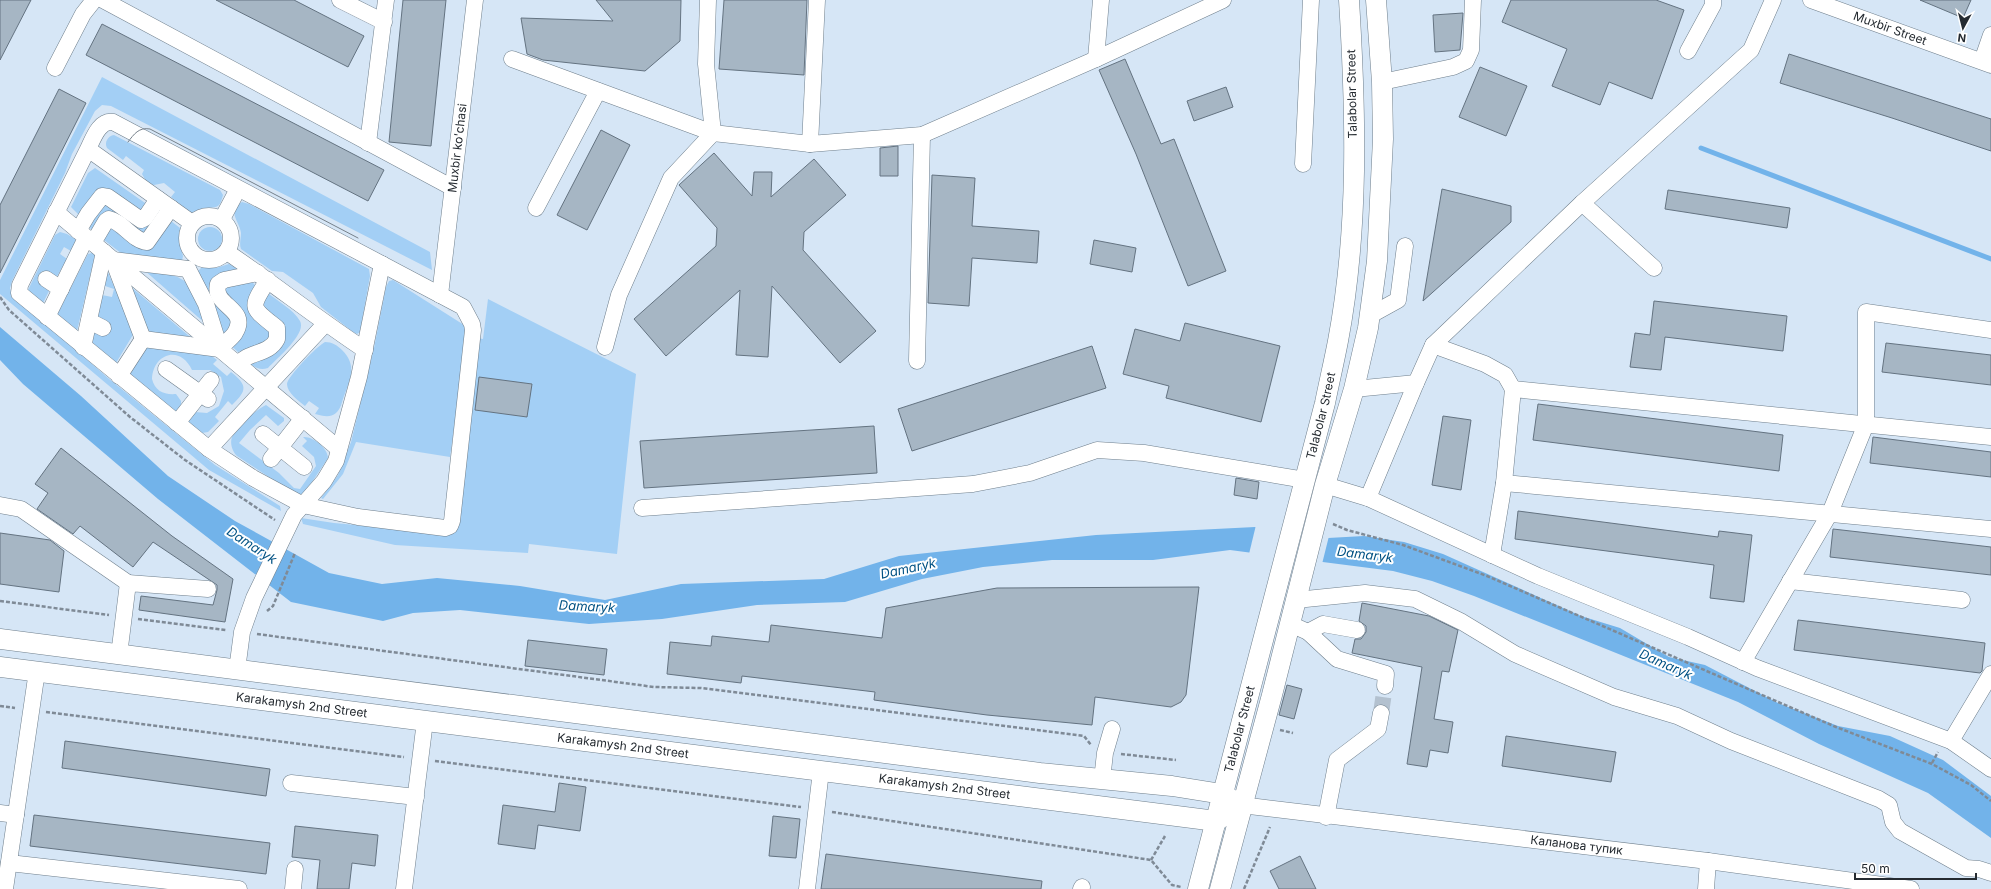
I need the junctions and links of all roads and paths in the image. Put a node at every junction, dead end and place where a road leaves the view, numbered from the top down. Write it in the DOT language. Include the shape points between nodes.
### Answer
graph roads {
  1 [pos="94,0"];
  2 [pos="103,0"];
  3 [pos="340,0"];
  4 [pos="386,0"];
  5 [pos="475,0"];
  6 [pos="708,0"];
  7 [pos="817,0"];
  8 [pos="1100,0"];
  9 [pos="1222,0"];
  10 [pos="1311,0"];
  11 [pos="1349,0"];
  12 [pos="1376,0"];
  13 [pos="1473,0"];
  14 [pos="1712,0"];
  15 [pos="1774,0"];
  16 [pos="1811,0"];
  17 [pos="384,22"];
  18 [pos="1991,35"];
  19 [pos="1688,51"];
  20 [pos="512,59"];
  21 [pos="1096,59"];
  22 [pos="1987,63"];
  23 [pos="56,68"];
  24 [pos="1382,82"];
  25 [pos="598,91"];
  26 [pos="713,133"];
  27 [pos="922,135"];
  28 [pos="368,144"];
  29 [pos="810,144"];
  30 [pos="88,149"];
  31 [pos="1303,164"];
  32 [pos="453,188"];
  33 [pos="238,189"];
  34 [pos="158,199"];
  35 [pos="1582,203"];
  36 [pos="171,208"];
  37 [pos="536,208"];
  38 [pos="56,212"];
  39 [pos="222,219"];
  40 [pos="192,223"];
  41 [pos="95,245"];
  42 [pos="1405,246"];
  43 [pos="227,252"];
  44 [pos="192,262"];
  45 [pos="382,264"];
  46 [pos="1654,268"];
  47 [pos="263,277"];
  48 [pos="46,279"];
  49 [pos="61,289"];
  50 [pos="440,295"];
  51 [pos="0,297"];
  52 [pos="1369,316"];
  53 [pos="47,317"];
  54 [pos="89,321"];
  55 [pos="325,324"];
  56 [pos="103,328"];
  57 [pos="1991,330"];
  58 [pos="143,339"];
  59 [pos="1434,345"];
  60 [pos="83,347"];
  61 [pos="605,347"];
  62 [pos="220,349"];
  63 [pos="365,350"];
  64 [pos="917,361"];
  65 [pos="238,364"];
  66 [pos="166,369"];
  67 [pos="119,376"];
  68 [pos="212,380"];
  69 [pos="1416,383"];
  70 [pos="266,388"];
  71 [pos="1354,389"];
  72 [pos="1513,389"];
  73 [pos="204,396"];
  74 [pos="303,418"];
  75 [pos="177,423"];
  76 [pos="1866,424"];
  77 [pos="263,434"];
  78 [pos="1991,437"];
  79 [pos="339,448"];
  80 [pos="209,449"];
  81 [pos="275,453"];
  82 [pos="304,467"];
  83 [pos="1305,480"];
  84 [pos="1504,483"];
  85 [pos="1325,485"];
  86 [pos="1368,498"];
  87 [pos="303,505"];
  88 [pos="0,506"];
  89 [pos="642,508"];
  90 [pos="1830,513"];
  91 [pos="1322,524"];
  92 [pos="288,528"];
  93 [pos="1991,529"];
  94 [pos="297,550"];
  95 [pos="1492,555"];
  96 [pos="1790,581"];
  97 [pos="128,583"];
  98 [pos="208,589"];
  99 [pos="1296,600"];
  100 [pos="1962,600"];
  101 [pos="273,606"];
  102 [pos="1299,628"];
  103 [pos="1357,630"];
  104 [pos="242,632"];
  105 [pos="0,639"];
  106 [pos="120,655"];
  107 [pos="1743,662"];
  108 [pos="0,667"];
  109 [pos="237,670"];
  110 [pos="37,671"];
  111 [pos="1991,674"];
  112 [pos="348,684"];
  113 [pos="1385,686"];
  114 [pos="0,706"];
  115 [pos="31,710"];
  116 [pos="345,710"];
  117 [pos="1381,712"];
  118 [pos="426,721"];
  119 [pos="1274,728"];
  120 [pos="1112,729"];
  121 [pos="1293,734"];
  122 [pos="1951,741"];
  123 [pos="1105,752"];
  124 [pos="421,759"];
  125 [pos="1176,760"];
  126 [pos="1991,769"];
  127 [pos="821,771"];
  128 [pos="1102,780"];
  129 [pos="291,783"];
  130 [pos="1222,794"];
  131 [pos="416,797"];
  132 [pos="1991,801"];
  133 [pos="1241,805"];
  134 [pos="817,810"];
  135 [pos="8,814"];
  136 [pos="1326,816"];
  137 [pos="1216,821"];
  138 [pos="1270,827"];
  139 [pos="1165,836"];
  140 [pos="1152,860"];
  141 [pos="1708,861"];
  142 [pos="9,863"];
  143 [pos="295,869"];
  144 [pos="1991,873"];
  145 [pos="5,889"];
  146 [pos="239,889"];
  147 [pos="293,889"];
  148 [pos="404,889"];
  149 [pos="807,889"];
  150 [pos="1171,889"];
  151 [pos="1198,889"];
  152 [pos="1220,889"];
  153 [pos="1244,889"];
  154 [pos="1706,889"];
  155 [pos="1911,889"];
  1 -- 23 [label="street" via="83,14"];
  2 -- 28 [label="street"];
  3 -- 17 [label="street"];
  4 -- 17 [label="street"];
  5 -- 32 [label="street, Muxbir ko'chasi"];
  6 -- 26 [label="street" via="706,64"];
  7 -- 29 [label="street"];
  8 -- 21 [label="street"];
  9 -- 21 [label="street"];
  10 -- 31 [label="street"];
  11 -- 83 [label="main road, Talabolar Street" via="1352,44 1353,185 1348,260 1338,340"];
  12 -- 24 [label="main road, Talabolar Street"];
  13 -- 24 [label="street" via="1472,50 1466,61 1454,67"];
  14 -- 19 [label="street" via="1713,5"];
  15 -- 35 [label="street" via="1751,50"];
  16 -- 22 [label="street, Muxbir Street"];
  17 -- 28 [label="street"];
  18 -- 22 [label="street"];
  20 -- 25 [label="street"];
  21 -- 27 [label="street"];
  24 -- 52 [label="main road, Talabolar Street" via="1383,139 1377,261"];
  25 -- 26 [label="street"];
  25 -- 37 [label="street"];
  26 -- 29 [label="street"];
  26 -- 61 [label="street" via="670,178 619,295"];
  27 -- 29 [label="street"];
  27 -- 64 [label="street"];
  28 -- 32 [label="street"];
  30 -- 33 [label="street" via="101,126 106,122 113,122"];
  30 -- 34 [label="street"];
  30 -- 38 [label="street"];
  32 -- 50 [label="street, Muxbir ko'chasi"];
  33 -- 39 [label="street"];
  33 -- 45 [label="street"];
  34 -- 36 [label="street"];
  34 -- 41 [label="street" via="145,218 140,220 108,197 102,196"];
  35 -- 46 [label="street"];
  35 -- 59 [label="street"];
  36 -- 40 [label="street"];
  36 -- 41 [label="street" via="148,242 111,219 106,221"];
  38 -- 41 [label="street"];
  38 -- 53 [label="street" via="18,288 20,294"];
  39 -- 40 [label="street" via="208,215"];
  39 -- 43 [label="street" via="230,228 232,237"];
  40 -- 44 [label="street" via="188,230 187,242"];
  41 -- 44 [label="street"];
  41 -- 49 [label="street" via="71,256"];
  41 -- 54 [label="street" via="102,290"];
  41 -- 58 [label="street"];
  41 -- 62 [label="street"];
  42 -- 52 [label="street" via="1398,300"];
  43 -- 44 [label="street" via="212,260"];
  43 -- 47 [label="street"];
  44 -- 62 [label="street"];
  45 -- 50 [label="street"];
  45 -- 63 [label="street"];
  47 -- 55 [label="street"];
  47 -- 62 [label="street" via="224,280 218,284 219,298 233,309 237,317 234,333"];
  47 -- 65 [label="street" via="254,301 255,307 277,328 277,339 270,348 248,356"];
  48 -- 49 [label="street"];
  49 -- 53 [label="street"];
  50 -- 87 [label="street" via="462,307 473,330 451,524 445,528 358,517"];
  51 -- 92 [label="path" via="9,310 136,422 184,460"];
  52 -- 71 [label="main road, Talabolar Street"];
  53 -- 60 [label="street"];
  54 -- 56 [label="street"];
  54 -- 60 [label="street"];
  55 -- 63 [label="street"];
  55 -- 70 [label="street"];
  57 -- 76 [label="street" via="1866,312"];
  58 -- 62 [label="street"];
  58 -- 67 [label="street"];
  59 -- 69 [label="street"];
  59 -- 72 [label="street" via="1485,364 1505,375"];
  60 -- 67 [label="street"];
  62 -- 65 [label="street"];
  63 -- 79 [label="street"];
  65 -- 70 [label="street"];
  66 -- 73 [label="street"];
  67 -- 75 [label="street"];
  68 -- 73 [label="street"];
  69 -- 71 [label="street"];
  69 -- 86 [label="street"];
  70 -- 74 [label="street"];
  70 -- 80 [label="street"];
  71 -- 85 [label="main road, Talabolar Street"];
  72 -- 76 [label="street"];
  72 -- 84 [label="street"];
  73 -- 75 [label="street"];
  74 -- 79 [label="street"];
  74 -- 81 [label="street"];
  75 -- 80 [label="street"];
  76 -- 78 [label="street"];
  76 -- 90 [label="street"];
  77 -- 81 [label="street"];
  79 -- 87 [label="street" via="336,461 327,476"];
  80 -- 87 [label="street" via="253,478"];
  81 -- 82 [label="street"];
  83 -- 85 [label="main road"];
  83 -- 89 [label="street" via="1144,453 1097,450 1030,473 973,484"];
  83 -- 130 [label="main road, Talabolar Street" via="1249,700"];
  84 -- 90 [label="street"];
  84 -- 95 [label="street"];
  85 -- 86 [label="street"];
  85 -- 91 [label="main road, Talabolar Street"];
  86 -- 95 [label="street"];
  87 -- 92 [label="street"];
  88 -- 97 [label="street" via="21,509"];
  90 -- 93 [label="street"];
  90 -- 96 [label="street"];
  91 -- 99 [label="main road, Talabolar Street"];
  91 -- 132 [label="path" via="1403,545 1487,576 1836,727 1932,764 1971,785"];
  92 -- 104 [label="street" via="254,598"];
  94 -- 101 [label="path"];
  95 -- 107 [label="street"];
  96 -- 100 [label="street"];
  96 -- 107 [label="street"];
  97 -- 98 [label="street"];
  97 -- 106 [label="street"];
  99 -- 102 [label="main road, Talabolar Street"];
  99 -- 144 [label="street" via="1365,593 1415,599 1462,622 1514,654 1614,697 1677,716 1731,741 1879,799 1889,804 1893,822 1900,831 1966,868 1979,868"];
  102 -- 103 [label="street" via="1323,624"];
  102 -- 113 [label="street" via="1337,659 1386,674"];
  102 -- 133 [label="main road, Talabolar Street"];
  104 -- 109 [label="street"];
  104 -- 123 [label="path" via="654,687 701,688 1084,736 1095,751"];
  105 -- 106 [label="main road, Karakamysh 2nd Street"];
  106 -- 109 [label="main road, Karakamysh 2nd Street"];
  107 -- 122 [label="street"];
  108 -- 110 [label="main road, Karakamysh 2nd Street"];
  109 -- 112 [label="main road, Karakamysh 2nd Street"];
  110 -- 115 [label="street"];
  110 -- 116 [label="main road, Karakamysh 2nd Street"];
  111 -- 122 [label="street"];
  112 -- 116 [label="main road"];
  112 -- 128 [label="main road, Karakamysh 2nd Street"];
  114 -- 115 [label="path"];
  115 -- 124 [label="path"];
  115 -- 135 [label="street"];
  116 -- 118 [label="main road, Karakamysh 2nd Street"];
  117 -- 136 [label="street" via="1378,729 1337,760"];
  118 -- 124 [label="street"];
  118 -- 127 [label="main road, Karakamysh 2nd Street"];
  119 -- 121 [label="path"];
  120 -- 123 [label="street"];
  122 -- 126 [label="street"];
  123 -- 125 [label="path"];
  123 -- 128 [label="street"];
  124 -- 131 [label="street"];
  124 -- 134 [label="path"];
  127 -- 134 [label="street"];
  127 -- 137 [label="main road, Karakamysh 2nd Street"];
  128 -- 130 [label="main road, Karakamysh 2nd Street" via="1172,786"];
  129 -- 131 [label="street"];
  130 -- 133 [label="main road"];
  130 -- 137 [label="main road, Talabolar Street"];
  131 -- 148 [label="street"];
  133 -- 136 [label="street, Каланова тупик"];
  133 -- 137 [label="main road"];
  133 -- 152 [label="main road, Talabolar Street"];
  134 -- 140 [label="path"];
  134 -- 149 [label="street"];
  135 -- 142 [label="street"];
  136 -- 141 [label="street, Каланова тупик"];
  137 -- 151 [label="main road, Talabolar Street"];
  138 -- 153 [label="path"];
  139 -- 140 [label="path"];
  140 -- 150 [label="path" via="1172,885"];
  141 -- 154 [label="street"];
  141 -- 155 [label="street, Каланова тупик"];
  142 -- 145 [label="street"];
  142 -- 146 [label="street"];
  143 -- 147 [label="street"];
}
